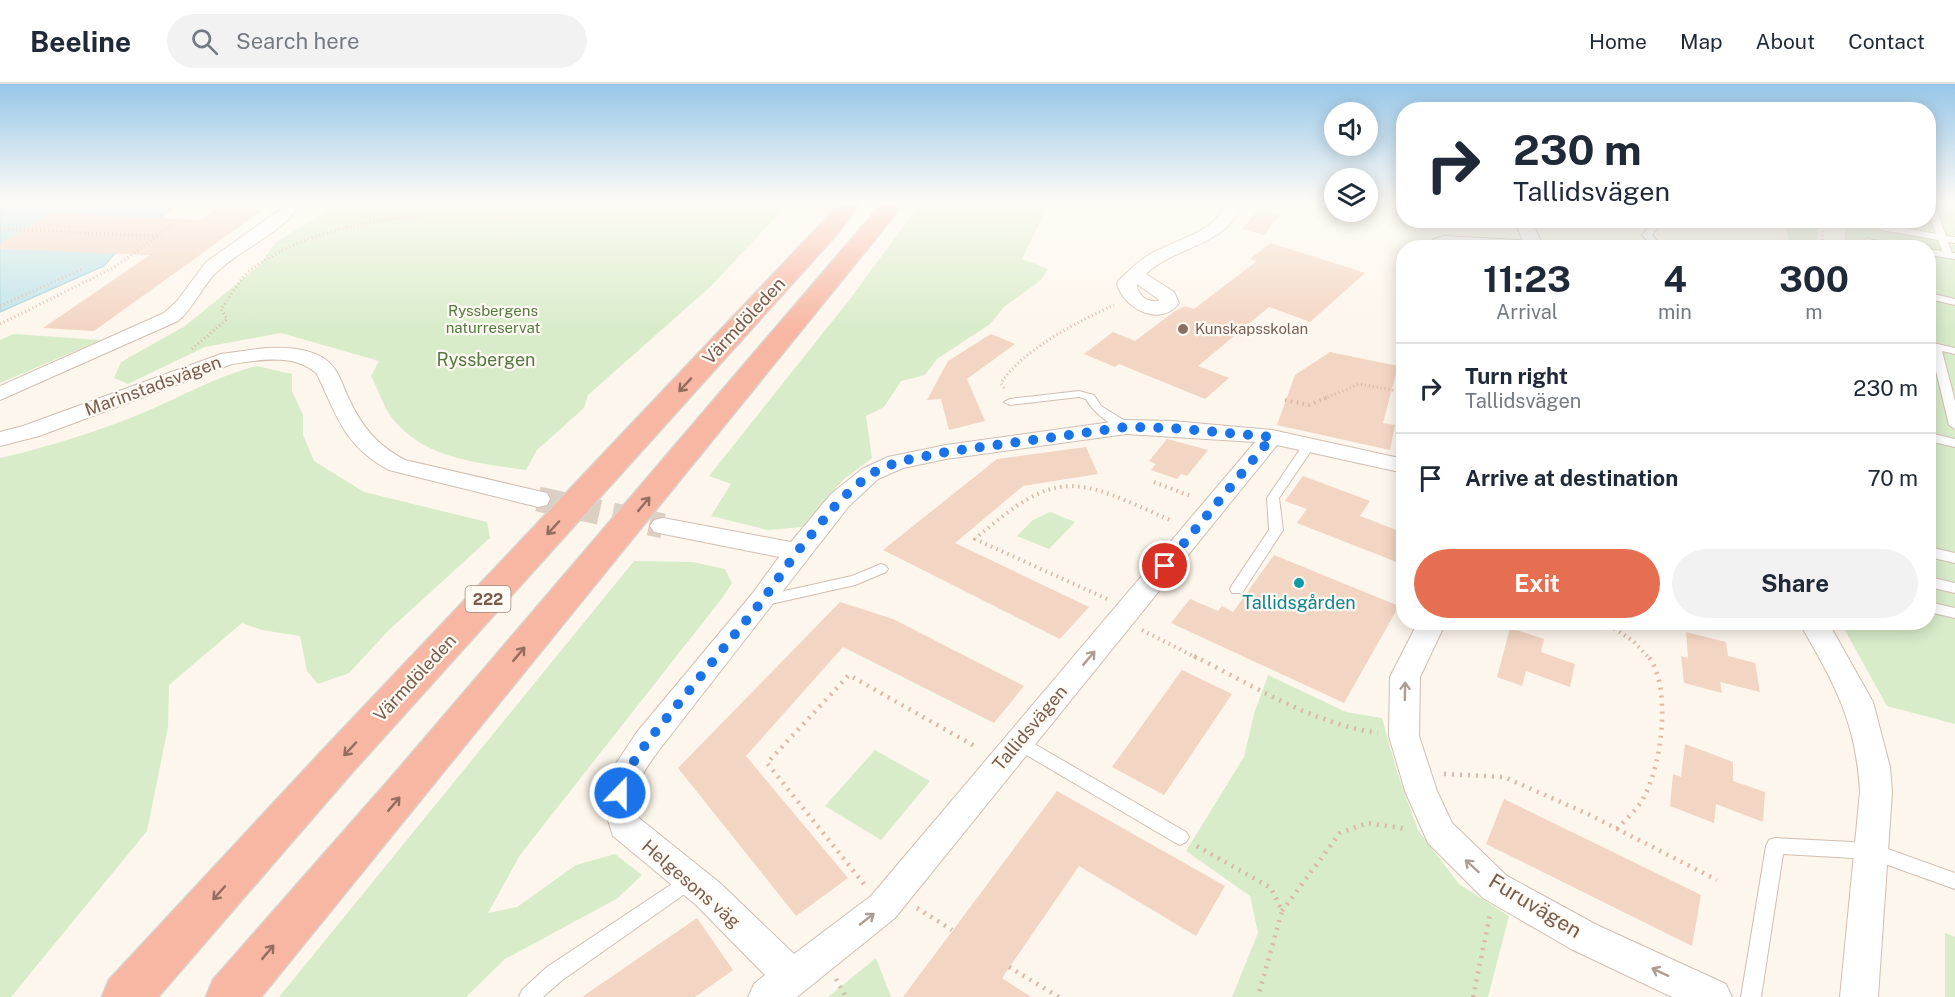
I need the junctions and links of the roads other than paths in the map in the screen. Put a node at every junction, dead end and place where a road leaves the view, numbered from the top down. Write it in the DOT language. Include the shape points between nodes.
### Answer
graph roads {
  1 [pos="244,244"];
  2 [pos="815,244"];
  3 [pos="860,244"];
  4 [pos="1184,244"];
  5 [pos="1945,244"];
  6 [pos="1936,253"];
  7 [pos="1953,257"];
  8 [pos="1136,274"];
  9 [pos="1936,298"];
  10 [pos="1955,302"];
  11 [pos="1936,347"];
  12 [pos="1955,351"];
  13 [pos="1936,357"];
  14 [pos="0,394"];
  15 [pos="1010,402"];
  16 [pos="1955,425"];
  17 [pos="1126,427"];
  18 [pos="1272,437"];
  19 [pos="0,439"];
  20 [pos="1936,439"];
  21 [pos="1955,443"];
  22 [pos="1309,445"];
  23 [pos="1396,464"];
  24 [pos="538,499"];
  25 [pos="663,526"];
  26 [pos="797,552"];
  27 [pos="1936,554"];
  28 [pos="1955,558"];
  29 [pos="881,568"];
  30 [pos="1936,584"];
  31 [pos="1955,588"];
  32 [pos="1237,589"];
  33 [pos="762,601"];
  34 [pos="1936,609"];
  35 [pos="1955,613"];
  36 [pos="1428,630"];
  37 [pos="1818,630"];
  38 [pos="1011,752"];
  39 [pos="1180,837"];
  40 [pos="1871,851"];
  41 [pos="690,880"];
  42 [pos="1955,881"];
  43 [pos="780,987"];
  44 [pos="126,997"];
  45 [pos="230,997"];
  46 [pos="529,997"];
  47 [pos="1713,997"];
  48 [pos="1750,997"];
  49 [pos="1859,997"];
  1 -- 14 [label="street" via="202,275 184,307 171,316"];
  2 -- 44 [label="highway, Värmdöleden / 222, one-way" via="334,765"];
  45 -- 3 [label="highway, Värmdöleden, one-way"];
  4 -- 8 [label="street" via="1146,263"];
  5 -- 7 [label="lane"];
  6 -- 7 [label="lane"];
  8 -- 8 [label="street" via="1126,284 1131,298 1146,307 1160,308 1169,303 1167,296"];
  9 -- 10 [label="lane"];
  11 -- 12 [label="lane"];
  13 -- 16 [label="lane"];
  15 -- 17 [label="lane" via="1079,394 1090,397 1096,408"];
  17 -- 18 [label="street, Helgesons väg"];
  17 -- 26 [label="street, Helgesons väg" via="897,462 870,474 840,500"];
  18 -- 22 [label="street, Helgesons väg"];
  38 -- 18 [label="street, Tallidsvägen, one-way"];
  19 -- 24 [label="street, Marinstadsvägen" via="31,432 219,361 256,354 295,355 326,370 350,425 377,455 397,465"];
  20 -- 21 [label="lane"];
  22 -- 23 [label="street, Helgesons väg"];
  22 -- 32 [label="lane" via="1273,498 1276,530"];
  25 -- 26 [label="street"];
  26 -- 33 [label="street, Helgesons väg"];
  27 -- 28 [label="lane"];
  29 -- 33 [label="lane" via="855,580"];
  30 -- 31 [label="lane"];
  33 -- 41 [label="street, Helgesons väg" via="621,780 619,806 625,826"];
  34 -- 35 [label="lane"];
  47 -- 36 [label="street, Furuvägen, one-way" via="1584,937 1495,887 1440,833 1404,736 1405,677"];
  37 -- 40 [label="street" via="1851,684 1865,718 1875,761"];
  38 -- 39 [label="lane"];
  43 -- 38 [label="street, Tallidsvägen, one-way" via="888,900"];
  40 -- 42 [label="lane"];
  40 -- 48 [label="lane" via="1775,846"];
  40 -- 49 [label="street"];
  41 -- 43 [label="street, Helgesons väg" via="708,894"];
  41 -- 46 [label="lane" via="554,974"];
}
